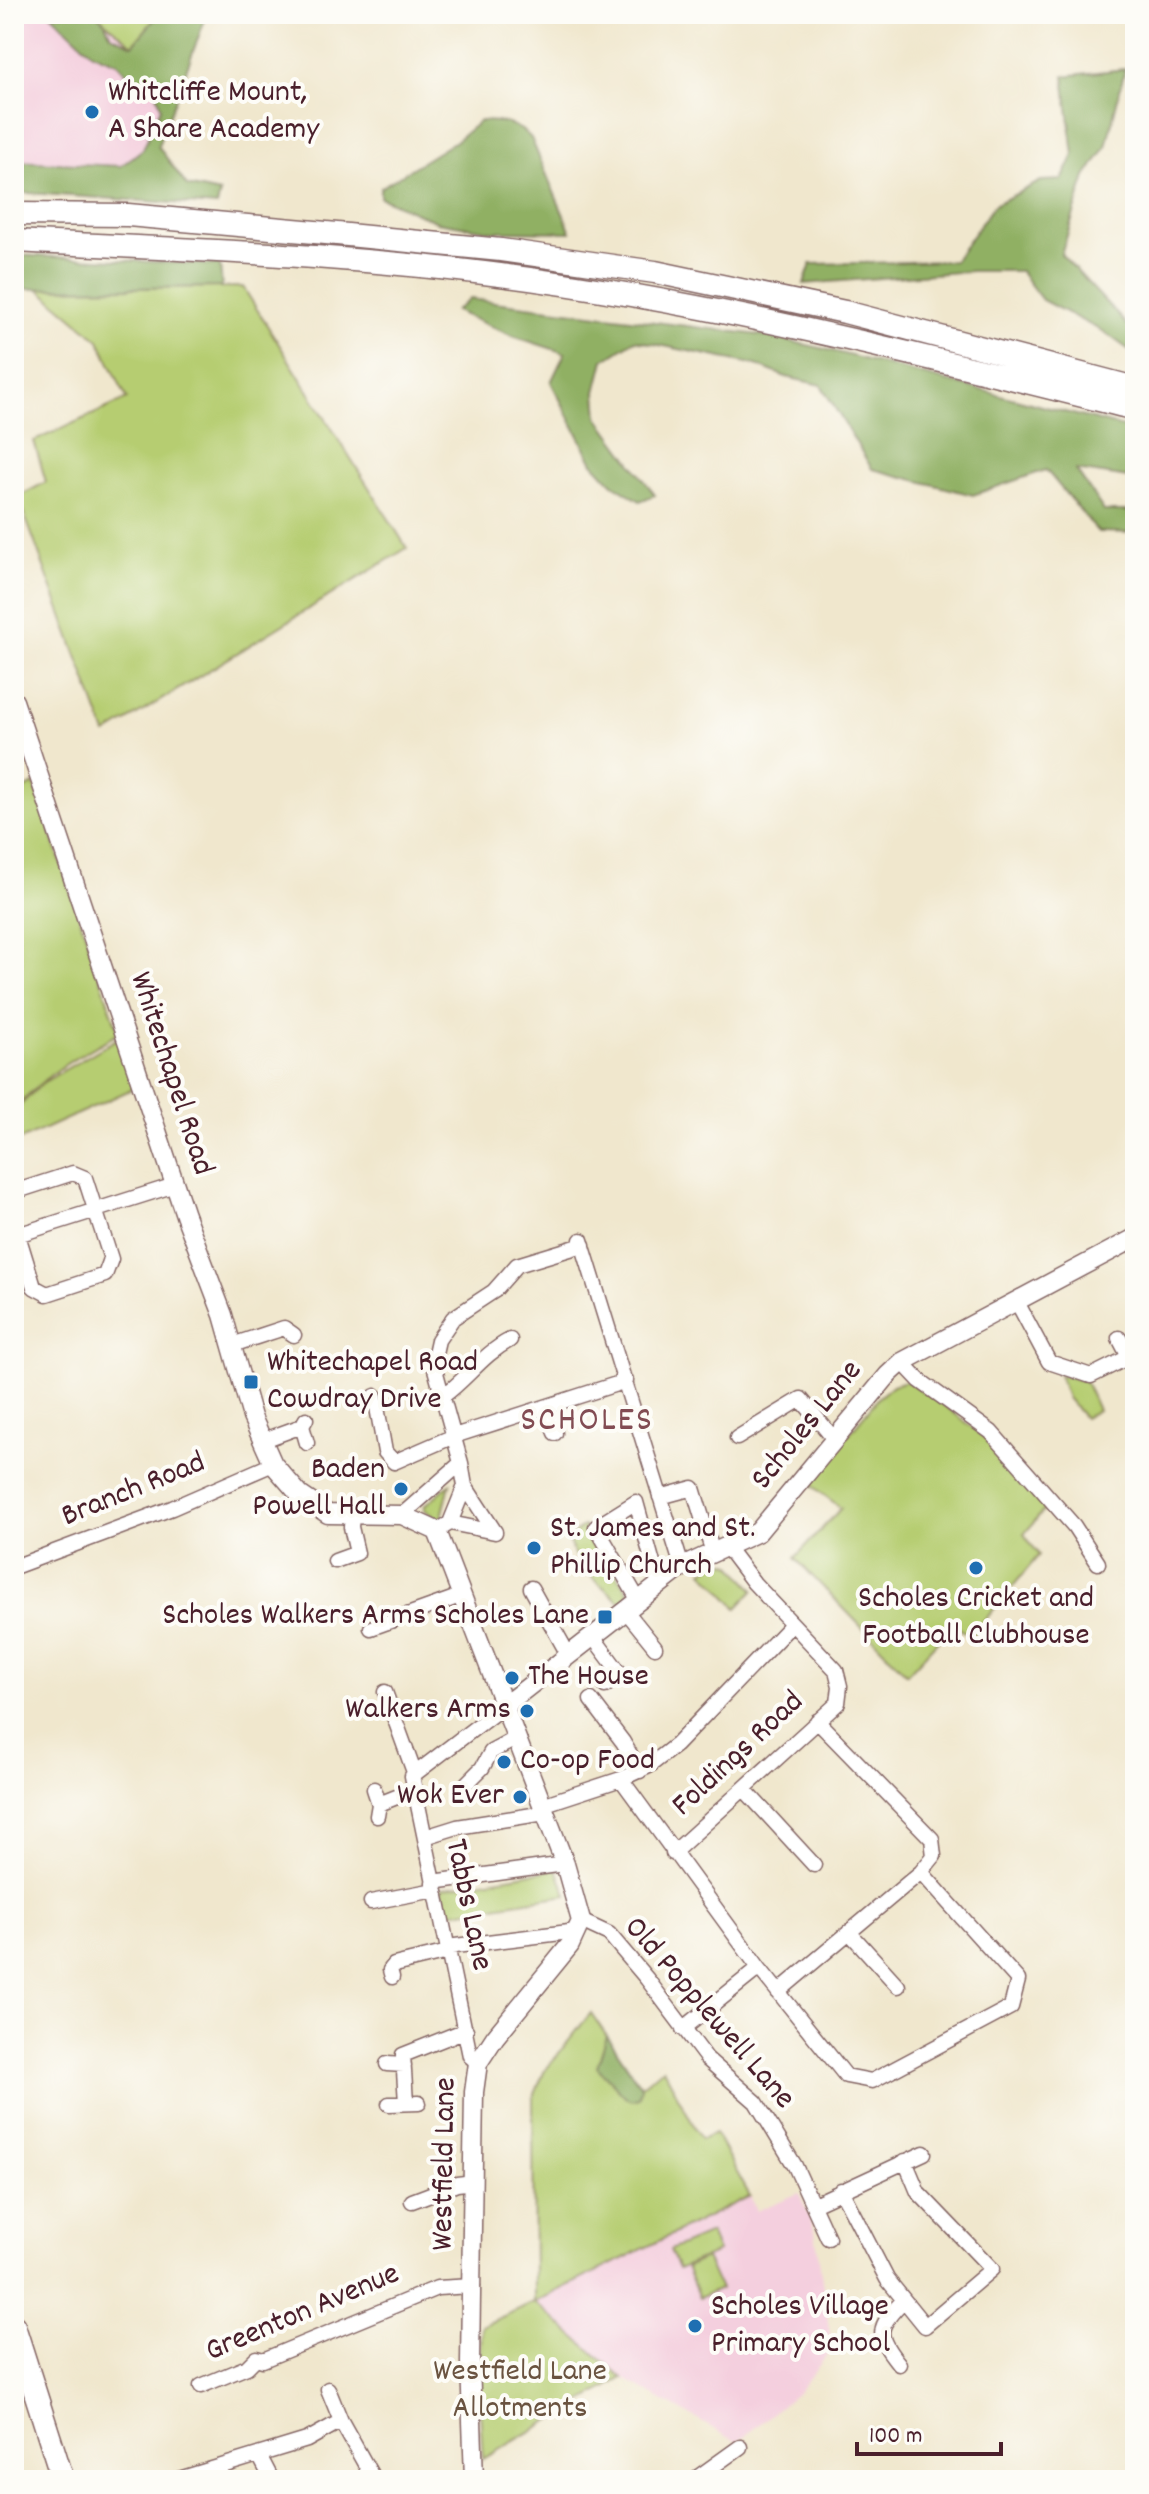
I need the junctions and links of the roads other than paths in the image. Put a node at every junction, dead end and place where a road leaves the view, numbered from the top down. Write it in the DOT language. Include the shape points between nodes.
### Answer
graph roads {
  1 [pos="14,214"];
  2 [pos="14,241"];
  3 [pos="1135,388"];
  4 [pos="1135,409"];
  5 [pos="14,701"];
  6 [pos="175,1185"];
  7 [pos="14,1192"];
  8 [pos="95,1211"];
  9 [pos="15,1231"];
  10 [pos="1135,1238"];
  11 [pos="1017,1302"];
  12 [pos="294,1335"];
  13 [pos="1119,1338"];
  14 [pos="510,1340"];
  15 [pos="232,1345"];
  16 [pos="1132,1358"];
  17 [pos="902,1362"];
  18 [pos="626,1381"];
  19 [pos="375,1396"];
  20 [pos="443,1396"];
  21 [pos="548,1407"];
  22 [pos="555,1433"];
  23 [pos="454,1436"];
  24 [pos="737,1438"];
  25 [pos="834,1439"];
  26 [pos="261,1441"];
  27 [pos="307,1443"];
  28 [pos="461,1463"];
  29 [pos="273,1464"];
  30 [pos="465,1486"];
  31 [pos="660,1497"];
  32 [pos="402,1515"];
  33 [pos="352,1516"];
  34 [pos="443,1527"];
  35 [pos="720,1550"];
  36 [pos="335,1561"];
  37 [pos="1098,1563"];
  38 [pos="14,1567"];
  39 [pos="682,1567"];
  40 [pos="659,1585"];
  41 [pos="531,1588"];
  42 [pos="463,1595"];
  43 [pos="632,1606"];
  44 [pos="792,1624"];
  45 [pos="371,1628"];
  46 [pos="593,1637"];
  47 [pos="655,1647"];
  48 [pos="569,1656"];
  49 [pos="605,1686"];
  50 [pos="385,1692"];
  51 [pos="591,1700"];
  52 [pos="505,1705"];
  53 [pos="817,1721"];
  54 [pos="617,1732"];
  55 [pos="517,1738"];
  56 [pos="601,1739"];
  57 [pos="640,1771"];
  58 [pos="414,1772"];
  59 [pos="621,1779"];
  60 [pos="467,1783"];
  61 [pos="744,1789"];
  62 [pos="414,1790"];
  63 [pos="377,1803"];
  64 [pos="544,1809"];
  65 [pos="425,1837"];
  66 [pos="673,1853"];
  67 [pos="565,1864"];
  68 [pos="814,1865"];
  69 [pos="921,1872"];
  70 [pos="434,1886"];
  71 [pos="371,1902"];
  72 [pos="579,1926"];
  73 [pos="849,1932"];
  74 [pos="447,1950"];
  75 [pos="394,1964"];
  76 [pos="759,1968"];
  77 [pos="898,1986"];
  78 [pos="778,1992"];
  79 [pos="683,2029"];
  80 [pos="466,2030"];
  81 [pos="478,2063"];
  82 [pos="387,2064"];
  83 [pos="404,2065"];
  84 [pos="389,2104"];
  85 [pos="924,2153"];
  86 [pos="905,2161"];
  87 [pos="474,2182"];
  88 [pos="841,2190"];
  89 [pos="412,2201"];
  90 [pos="814,2204"];
  91 [pos="828,2238"];
  92 [pos="473,2286"];
  93 [pos="903,2301"];
  94 [pos="14,2326"];
  95 [pos="899,2364"];
  96 [pos="20,2370"];
  97 [pos="328,2389"];
  98 [pos="198,2390"];
  99 [pos="341,2421"];
  100 [pos="740,2447"];
  101 [pos="259,2455"];
  102 [pos="63,2480"];
  103 [pos="176,2480"];
  104 [pos="272,2480"];
  105 [pos="374,2480"];
  106 [pos="474,2480"];
  107 [pos="694,2480"];
  1 -- 3 [label="highway" via="128,215 319,232 655,272 845,312"];
  2 -- 4 [label="highway" via="331,258 638,295 924,356"];
  5 -- 6 [label="main road, Whitechapel Road"];
  6 -- 8 [label="street"];
  6 -- 15 [label="main road, Whitechapel Road"];
  7 -- 8 [label="street" via="73,1173 85,1178"];
  8 -- 9 [label="street"];
  8 -- 9 [label="street" via="111,1259 105,1275 47,1294 34,1287"];
  10 -- 11 [label="main road, Scholes Lane"];
  11 -- 16 [label="street" via="1045,1355 1056,1365 1091,1376"];
  11 -- 17 [label="main road, Scholes Lane"];
  12 -- 15 [label="street" via="284,1328"];
  13 -- 16 [label="street"];
  14 -- 20 [label="street" via="492,1349"];
  15 -- 26 [label="main road, Whitechapel Road"];
  17 -- 25 [label="main road, Scholes Lane"];
  17 -- 37 [label="street" via="991,1432 1074,1526"];
  18 -- 20 [label="street" via="582,1242 517,1265 494,1291 453,1318 438,1340 433,1362"];
  18 -- 21 [label="street"];
  18 -- 31 [label="street"];
  19 -- 23 [label="street" via="385,1452 394,1462"];
  20 -- 23 [label="street"];
  21 -- 22 [label="street"];
  21 -- 23 [label="street"];
  23 -- 28 [label="street"];
  24 -- 25 [label="street" via="801,1399"];
  25 -- 35 [label="main road, Scholes Lane" via="758,1532"];
  26 -- 27 [label="street" via="304,1422"];
  26 -- 29 [label="main road, Whitechapel Road"];
  28 -- 30 [label="street"];
  28 -- 32 [label="street"];
  29 -- 33 [label="main road, Whitechapel Road" via="314,1506 328,1514"];
  29 -- 38 [label="street, Branch Road"];
  30 -- 34 [label="street"];
  30 -- 34 [label="street" via="495,1532"];
  31 -- 35 [label="street" via="693,1488"];
  31 -- 39 [label="street"];
  32 -- 33 [label="main road, Whitechapel Road"];
  32 -- 34 [label="main road"];
  33 -- 36 [label="street" via="360,1560"];
  34 -- 42 [label="main road"];
  35 -- 39 [label="main road, Scholes Lane"];
  35 -- 44 [label="street, Foldings Road"];
  39 -- 40 [label="main road, Scholes Lane"];
  40 -- 43 [label="main road, Scholes Lane"];
  40 -- 43 [label="street" via="636,1502 596,1527"];
  41 -- 48 [label="street"];
  42 -- 45 [label="street"];
  42 -- 52 [label="main road"];
  43 -- 46 [label="main road, Scholes Lane"];
  43 -- 47 [label="street"];
  44 -- 53 [label="street, Foldings Road" via="836,1670 838,1703"];
  44 -- 57 [label="street" via="676,1745"];
  46 -- 48 [label="main road, Scholes Lane"];
  46 -- 49 [label="street" via="620,1673"];
  48 -- 52 [label="main road, Scholes Lane"];
  50 -- 58 [label="street, Tabbs Lane"];
  51 -- 54 [label="street"];
  52 -- 55 [label="main road"];
  52 -- 58 [label="street"];
  53 -- 61 [label="street, Foldings Road"];
  53 -- 69 [label="street" via="932,1839 934,1856"];
  54 -- 56 [label="street"];
  54 -- 57 [label="street"];
  55 -- 60 [label="street" via="491,1752"];
  55 -- 64 [label="main road"];
  57 -- 59 [label="street"];
  58 -- 62 [label="street, Tabbs Lane"];
  59 -- 64 [label="street"];
  59 -- 66 [label="street"];
  61 -- 66 [label="street, Foldings Road"];
  61 -- 68 [label="street"];
  62 -- 63 [label="street"];
  62 -- 65 [label="street, Tabbs Lane"];
  64 -- 65 [label="street"];
  64 -- 67 [label="main road"];
  65 -- 70 [label="street, Tabbs Lane"];
  66 -- 76 [label="street"];
  67 -- 70 [label="street"];
  67 -- 72 [label="main road"];
  69 -- 73 [label="street"];
  69 -- 78 [label="street" via="1018,1980 1011,2007 872,2081 846,2076"];
  70 -- 71 [label="street"];
  70 -- 74 [label="street, Tabbs Lane"];
  72 -- 74 [label="street"];
  72 -- 79 [label="street, Old Popplewell Lane" via="609,1934"];
  72 -- 81 [label="main road, Westfield Lane" via="570,1945"];
  73 -- 77 [label="street"];
  73 -- 78 [label="street"];
  74 -- 75 [label="street"];
  74 -- 80 [label="street, Tabbs Lane"];
  76 -- 78 [label="street"];
  76 -- 79 [label="street"];
  79 -- 90 [label="street, Old Popplewell Lane" via="707,2059 756,2102"];
  80 -- 81 [label="street, Tabbs Lane" via="470,2056"];
  80 -- 83 [label="street" via="403,2055"];
  81 -- 87 [label="main road, Westfield Lane"];
  82 -- 83 [label="street"];
  83 -- 84 [label="street" via="412,2103"];
  85 -- 86 [label="street"];
  86 -- 88 [label="street"];
  86 -- 93 [label="street" via="918,2192 992,2269 925,2326"];
  87 -- 89 [label="street"];
  87 -- 92 [label="main road, Westfield Lane"];
  88 -- 90 [label="street"];
  88 -- 93 [label="street"];
  90 -- 91 [label="street, Old Popplewell Lane"];
  92 -- 98 [label="street, Greenton Avenue" via="437,2288 263,2360 256,2358"];
  92 -- 106 [label="main road, Westfield Lane"];
  93 -- 95 [label="street" via="881,2330 883,2345"];
  94 -- 96 [label="highway"];
  96 -- 102 [label="highway"];
  97 -- 99 [label="street"];
  99 -- 101 [label="street" via="307,2440"];
  99 -- 105 [label="street"];
  100 -- 107 [label="street"];
  101 -- 103 [label="street"];
  101 -- 104 [label="street"];
}
